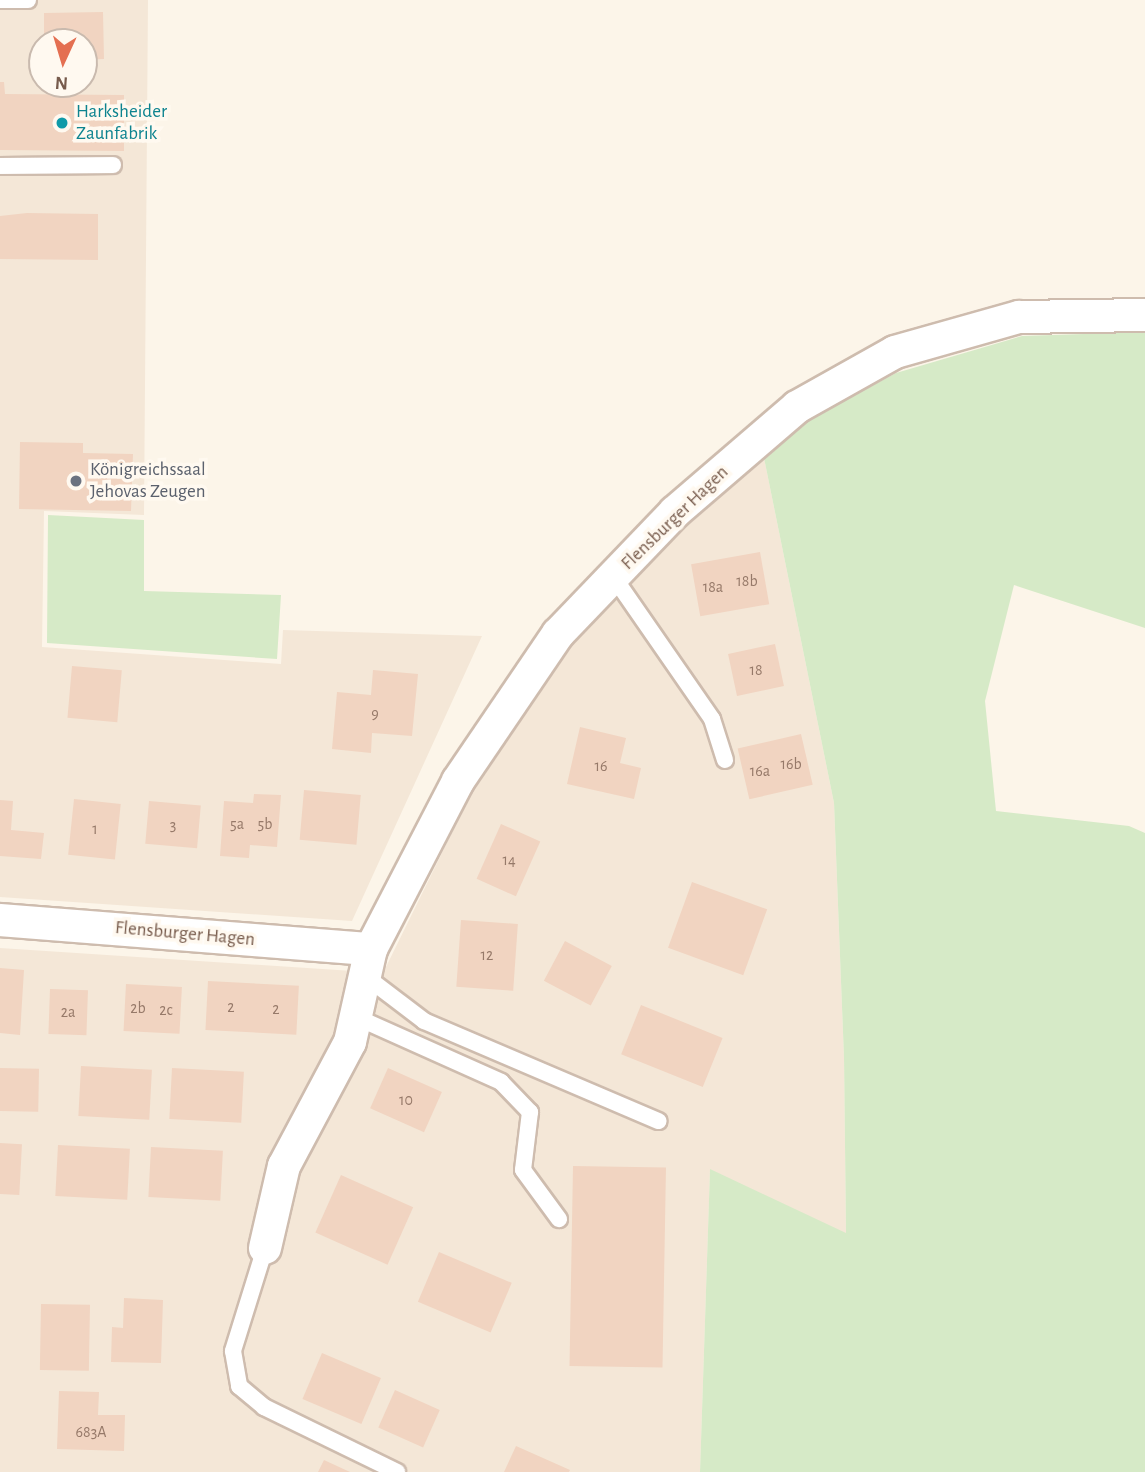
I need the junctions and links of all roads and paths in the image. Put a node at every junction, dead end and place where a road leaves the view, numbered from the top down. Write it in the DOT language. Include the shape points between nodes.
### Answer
graph roads {
  1 [pos="0,0"];
  2 [pos="28,0"];
  3 [pos="113,165"];
  4 [pos="0,166"];
  5 [pos="1145,315"];
  6 [pos="614,576"];
  7 [pos="725,760"];
  8 [pos="0,919"];
  9 [pos="368,963"];
  10 [pos="356,1017"];
  11 [pos="659,1121"];
  12 [pos="559,1219"];
  13 [pos="265,1248"];
  14 [pos="397,1472"];
  1 -- 2 [label="lane"];
  3 -- 4 [label="lane"];
  5 -- 6 [label="street, Flensburger Hagen" via="1019,317 895,352 797,407 675,512"];
  6 -- 7 [label="lane" via="712,719"];
  6 -- 9 [label="street, Flensburger Hagen" via="558,634 458,781"];
  8 -- 9 [label="street, Flensburger Hagen"];
  9 -- 10 [label="street, Flensburger Hagen"];
  9 -- 11 [label="lane" via="424,1021"];
  10 -- 12 [label="lane" via="501,1082 530,1112 523,1170"];
  10 -- 13 [label="street, Flensburger Hagen" via="350,1042 284,1166"];
  13 -- 14 [label="lane" via="233,1351 239,1386 264,1407"];
}
